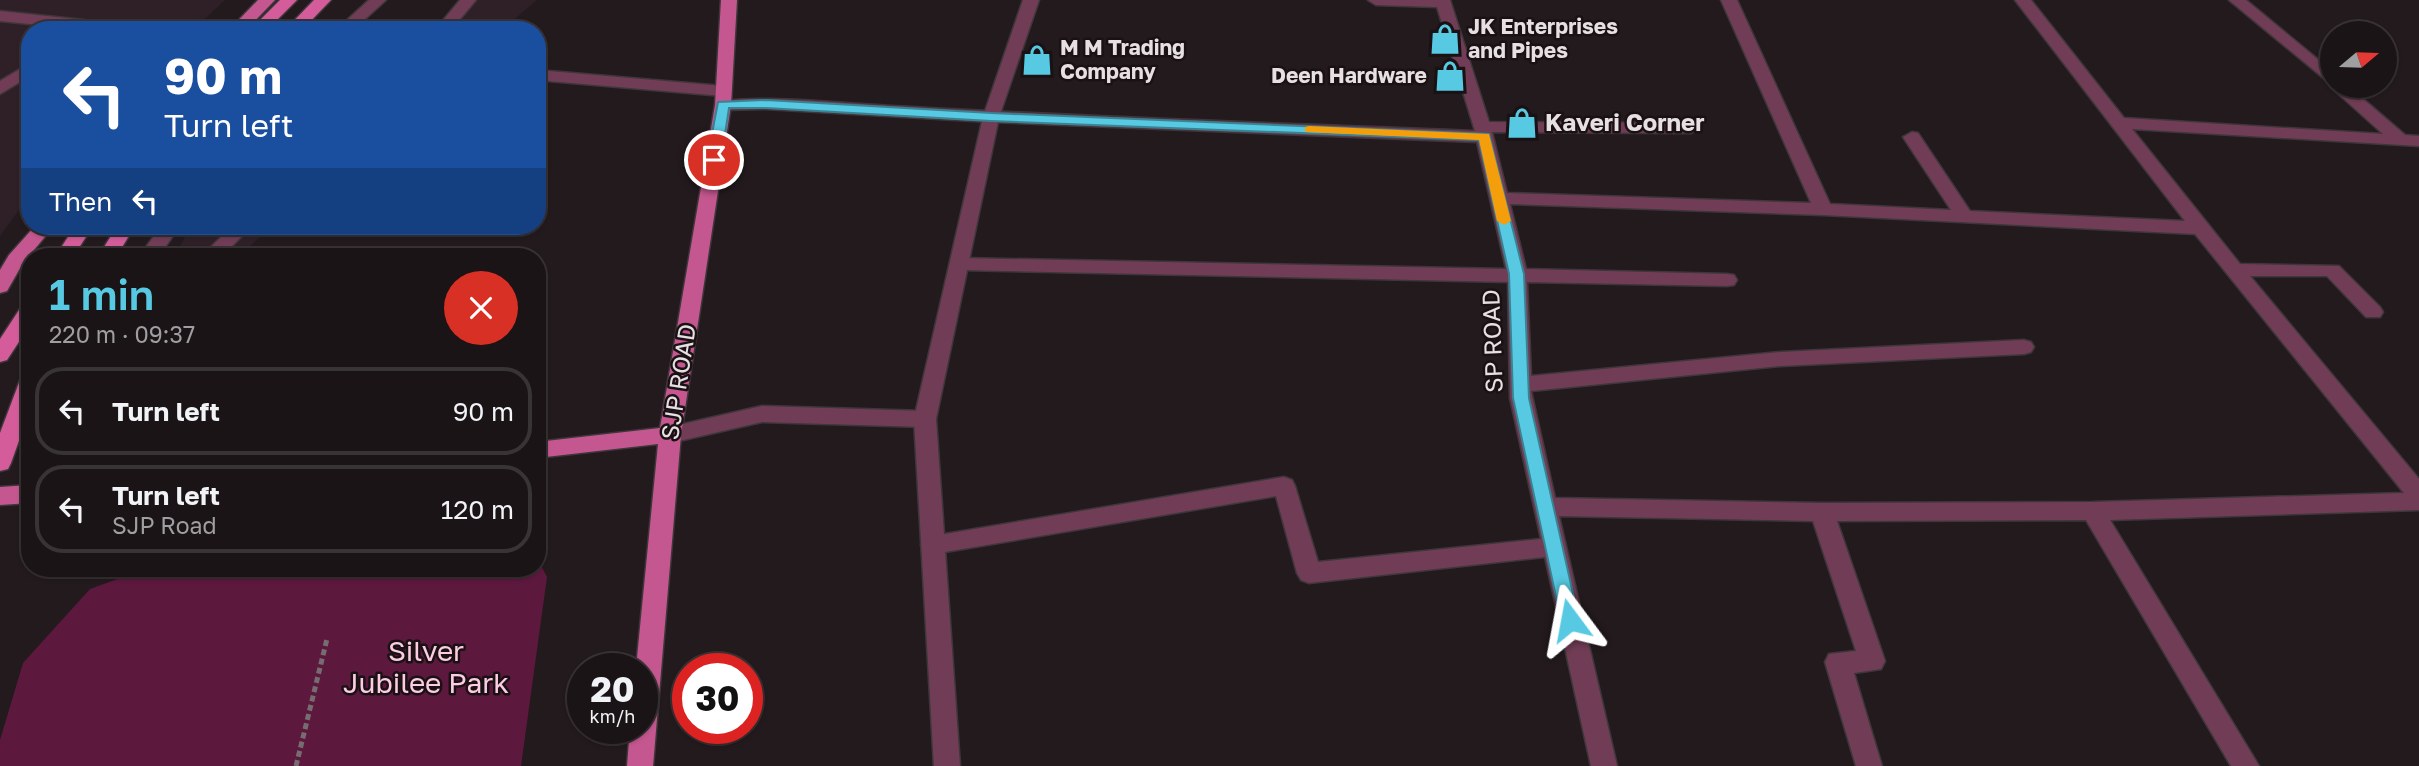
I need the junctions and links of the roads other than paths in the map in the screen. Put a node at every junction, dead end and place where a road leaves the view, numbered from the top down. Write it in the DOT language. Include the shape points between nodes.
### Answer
graph roads {
  1 [pos="267,0"];
  2 [pos="289,0"];
  3 [pos="323,0"];
  4 [pos="378,0"];
  5 [pos="468,0"];
  6 [pos="729,0"];
  7 [pos="1031,0"];
  8 [pos="1377,0"];
  9 [pos="1729,0"];
  10 [pos="2023,0"];
  11 [pos="2236,0"];
  12 [pos="1442,1"];
  13 [pos="0,16"];
  14 [pos="47,21"];
  15 [pos="246,21"];
  16 [pos="267,21"];
  17 [pos="302,21"];
  18 [pos="354,21"];
  19 [pos="450,21"];
  20 [pos="2320,69"];
  21 [pos="21,74"];
  22 [pos="546,76"];
  23 [pos="0,89"];
  24 [pos="723,98"];
  25 [pos="2353,98"];
  26 [pos="991,117"];
  27 [pos="2118,123"];
  28 [pos="1691,128"];
  29 [pos="1483,132"];
  30 [pos="1912,137"];
  31 [pos="2400,140"];
  32 [pos="2419,141"];
  33 [pos="1499,198"];
  34 [pos="1823,209"];
  35 [pos="1964,215"];
  36 [pos="2200,228"];
  37 [pos="233,235"];
  38 [pos="220,248"];
  39 [pos="21,254"];
  40 [pos="961,264"];
  41 [pos="2235,270"];
  42 [pos="1517,274"];
  43 [pos="1727,279"];
  44 [pos="0,286"];
  45 [pos="2372,312"];
  46 [pos="21,323"];
  47 [pos="2024,347"];
  48 [pos="0,355"];
  49 [pos="1521,384"];
  50 [pos="21,405"];
  51 [pos="925,419"];
  52 [pos="670,435"];
  53 [pos="546,449"];
  54 [pos="0,463"];
  55 [pos="21,495"];
  56 [pos="2419,495"];
  57 [pos="0,496"];
  58 [pos="2419,501"];
  59 [pos="1544,508"];
  60 [pos="2093,511"];
  61 [pos="1822,512"];
  62 [pos="933,545"];
  63 [pos="1553,547"];
  64 [pos="640,766"];
  65 [pos="947,766"];
  66 [pos="1604,766"];
  67 [pos="1869,766"];
  68 [pos="2246,766"];
  1 -- 15 [label="main road"];
  2 -- 16 [label="highway"];
  3 -- 17 [label="highway"];
  4 -- 18 [label="street"];
  5 -- 19 [label="street"];
  6 -- 24 [label="main road, SJP ROAD"];
  7 -- 26 [label="street"];
  8 -- 12 [label="street"];
  9 -- 34 [label="street"];
  10 -- 27 [label="street"];
  11 -- 20 [label="street"];
  12 -- 29 [label="street, SP ROAD"];
  13 -- 14 [label="street"];
  21 -- 23 [label="street"];
  22 -- 24 [label="street"];
  24 -- 26 [label="street"];
  24 -- 52 [label="main road, SJP ROAD"];
  25 -- 31 [label="street"];
  26 -- 29 [label="street"];
  26 -- 40 [label="street"];
  27 -- 31 [label="street"];
  27 -- 36 [label="street"];
  28 -- 29 [label="street"];
  29 -- 33 [label="street, SP ROAD"];
  30 -- 35 [label="street"];
  31 -- 32 [label="street"];
  33 -- 34 [label="street"];
  33 -- 42 [label="street, SP ROAD"];
  34 -- 35 [label="street"];
  35 -- 36 [label="street"];
  36 -- 41 [label="street"];
  37 -- 38 [label="street"];
  39 -- 44 [label="main road"];
  40 -- 42 [label="street"];
  40 -- 51 [label="street"];
  41 -- 45 [label="street" via="2332,270"];
  41 -- 56 [label="street"];
  42 -- 43 [label="street"];
  42 -- 49 [label="street, SP ROAD"];
  46 -- 48 [label="highway"];
  47 -- 49 [label="street" via="1781,359"];
  49 -- 59 [label="street, SP ROAD"];
  50 -- 54 [label="highway"];
  51 -- 52 [label="street" via="762,414"];
  51 -- 62 [label="street"];
  52 -- 53 [label="main road"];
  52 -- 64 [label="main road, SJP ROAD"];
  55 -- 57 [label="main road"];
  58 -- 60 [label="street"];
  59 -- 61 [label="street"];
  59 -- 63 [label="street, SP ROAD"];
  60 -- 61 [label="street"];
  60 -- 68 [label="street"];
  61 -- 67 [label="street" via="1872,660 1838,662"];
  62 -- 63 [label="street" via="1284,486 1309,573"];
  62 -- 65 [label="street"];
  63 -- 66 [label="street, SP ROAD"];
}
